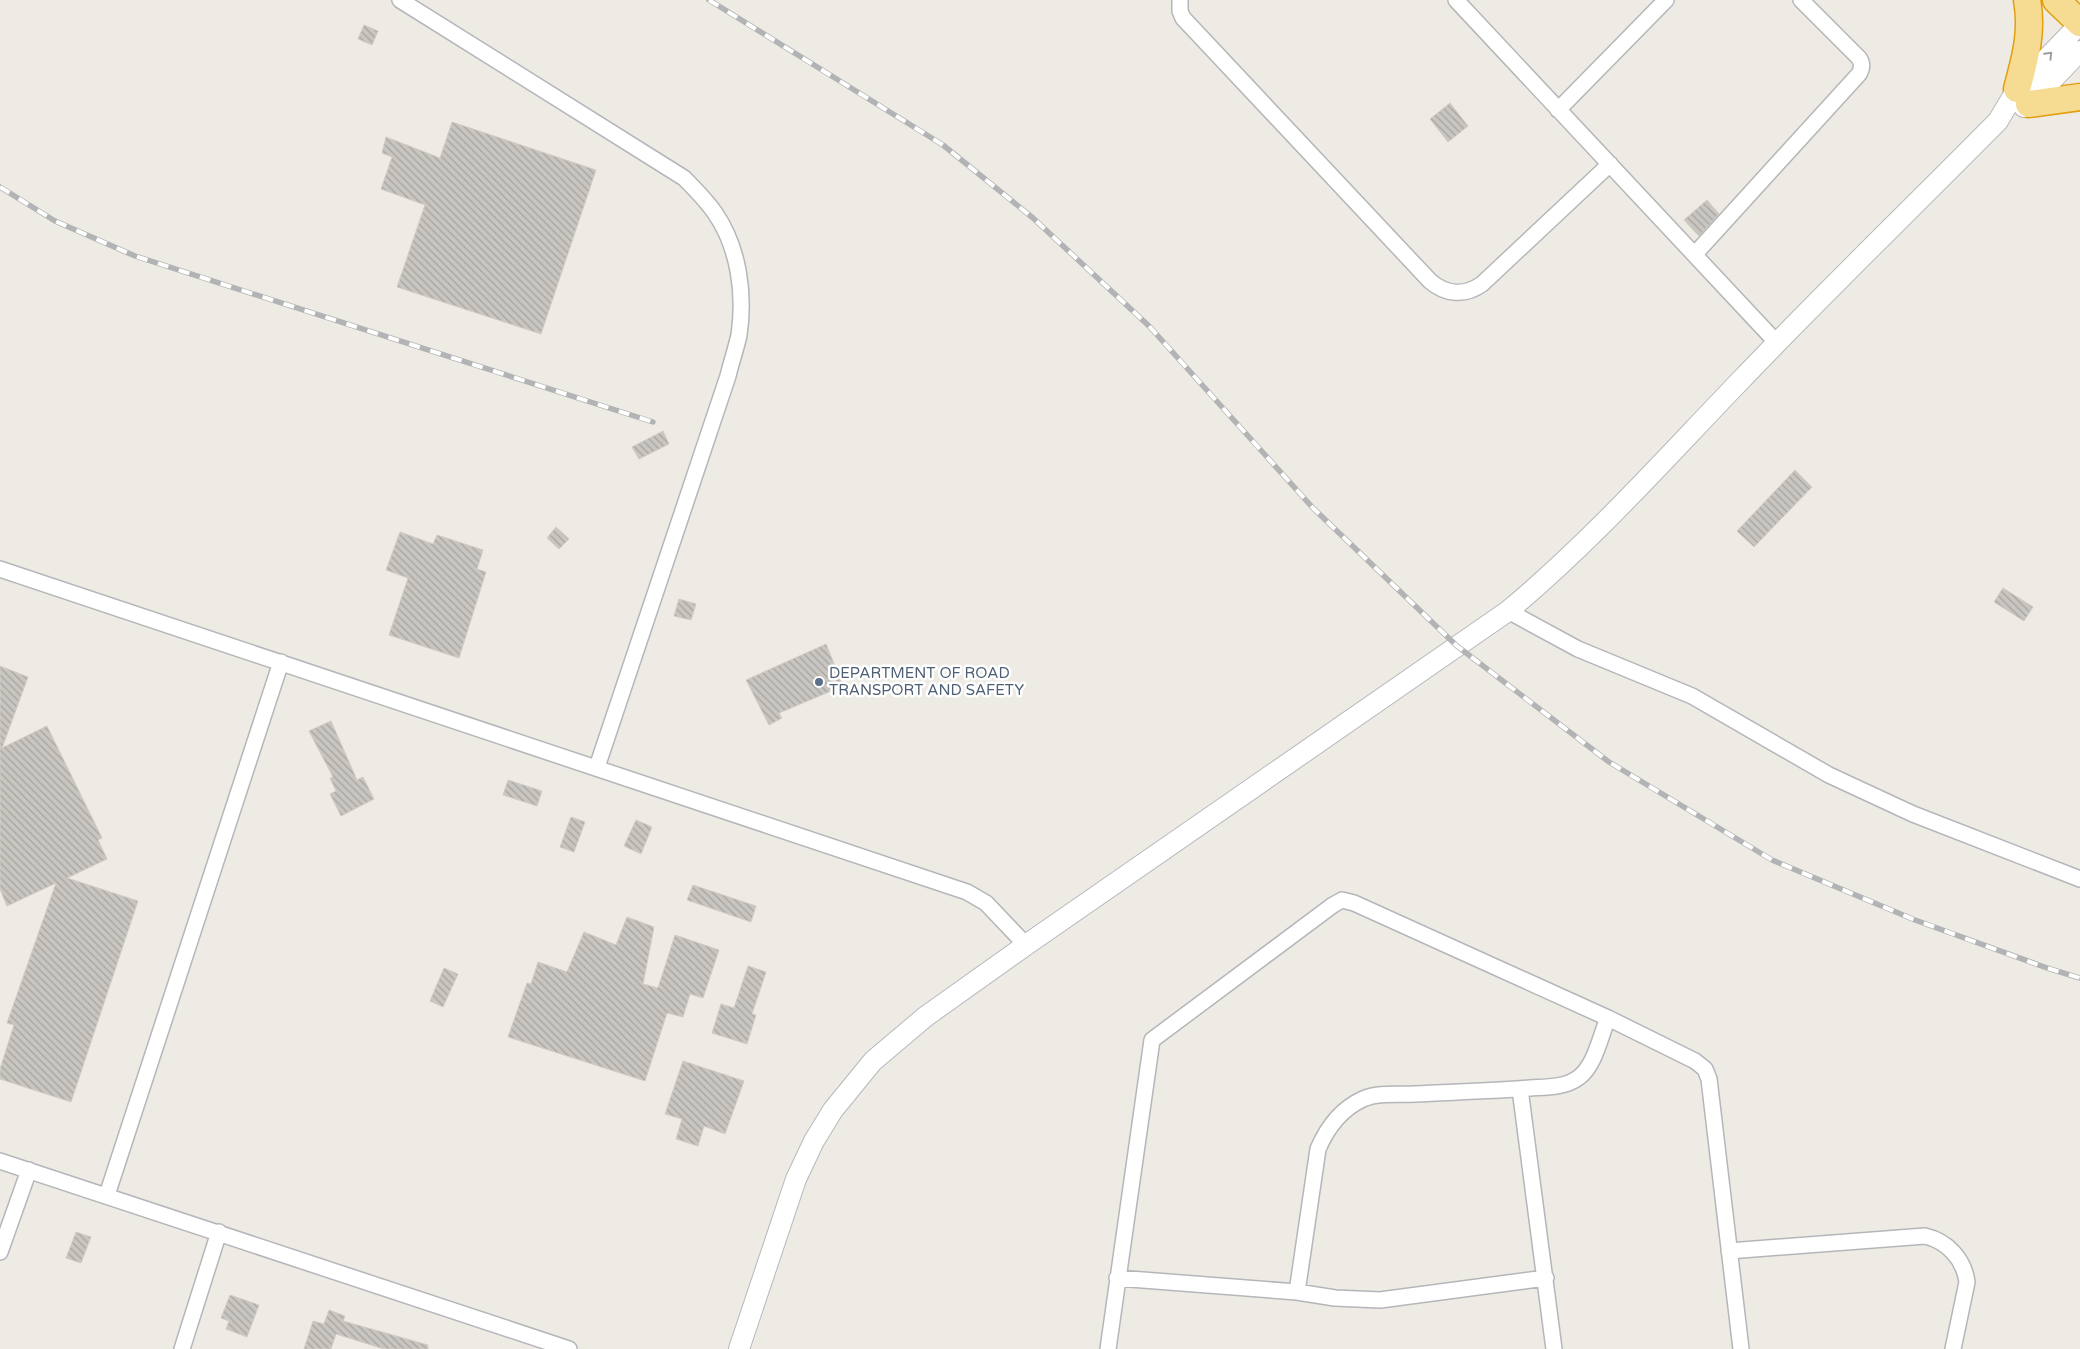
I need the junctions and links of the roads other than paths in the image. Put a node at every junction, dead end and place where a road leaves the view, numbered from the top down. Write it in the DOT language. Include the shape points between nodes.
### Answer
graph roads {
  1 [pos="400,0"];
  2 [pos="1180,0"];
  3 [pos="1456,0"];
  4 [pos="1666,0"];
  5 [pos="1800,0"];
  6 [pos="2027,0"];
  7 [pos="2056,0"];
  8 [pos="2080,23"];
  9 [pos="2080,50"];
  10 [pos="2023,96"];
  11 [pos="2080,97"];
  12 [pos="1558,110"];
  13 [pos="1610,164"];
  14 [pos="1696,254"];
  15 [pos="1777,343"];
  16 [pos="0,569"];
  17 [pos="1508,610"];
  18 [pos="280,662"];
  19 [pos="596,767"];
  20 [pos="2080,878"];
  21 [pos="1026,945"];
  22 [pos="1608,1018"];
  23 [pos="1520,1089"];
  24 [pos="0,1161"];
  25 [pos="29,1170"];
  26 [pos="107,1195"];
  27 [pos="219,1232"];
  28 [pos="1729,1251"];
  29 [pos="0,1252"];
  30 [pos="1117,1278"];
  31 [pos="1546,1278"];
  32 [pos="1297,1292"];
  33 [pos="544,1345"];
  34 [pos="182,1349"];
  35 [pos="569,1349"];
  36 [pos="739,1349"];
  37 [pos="1108,1349"];
  38 [pos="1554,1349"];
  39 [pos="1741,1349"];
  40 [pos="1953,1349"];
  1 -- 19 [label="street" via="684,178 716,214 737,264 742,300 738,336 728,376"];
  2 -- 13 [label="street" via="1183,18 1430,281 1444,291 1466,292 1482,284"];
  3 -- 12 [label="street"];
  4 -- 12 [label="street"];
  5 -- 14 [label="street" via="1859,58 1861,70"];
  6 -- 10 [label="highway" via="2030,24"];
  7 -- 8 [label="highway"];
  10 -- 8 [label="street, one-way"];
  9 -- 10 [label="street"];
  10 -- 11 [label="highway"];
  10 -- 15 [label="street"];
  12 -- 13 [label="street"];
  13 -- 14 [label="street"];
  14 -- 15 [label="street"];
  15 -- 17 [label="street" via="1558,569"];
  16 -- 18 [label="street"];
  17 -- 20 [label="street" via="1578,649 1692,696 1829,776 1912,814"];
  17 -- 21 [label="street"];
  18 -- 19 [label="street"];
  18 -- 26 [label="street"];
  19 -- 21 [label="street" via="967,892 986,903"];
  21 -- 36 [label="street" via="888,1046 851,1086 814,1140 796,1179"];
  22 -- 23 [label="street" via="1590,1064 1578,1078 1560,1086"];
  22 -- 28 [label="street" via="1695,1061 1707,1073"];
  22 -- 30 [label="street" via="1354,902 1337,901 1152,1040"];
  23 -- 31 [label="street"];
  23 -- 32 [label="street" via="1374,1096 1349,1106 1326,1131 1318,1149"];
  24 -- 25 [label="street"];
  25 -- 26 [label="street"];
  25 -- 29 [label="street"];
  26 -- 27 [label="street"];
  27 -- 33 [label="street"];
  27 -- 34 [label="street"];
  28 -- 39 [label="street"];
  28 -- 40 [label="street" via="1925,1236 1940,1241 1956,1254 1966,1272 1967,1282"];
  30 -- 32 [label="street"];
  30 -- 37 [label="street"];
  31 -- 32 [label="street" via="1380,1300"];
  31 -- 38 [label="street"];
  33 -- 35 [label="street"];
}
